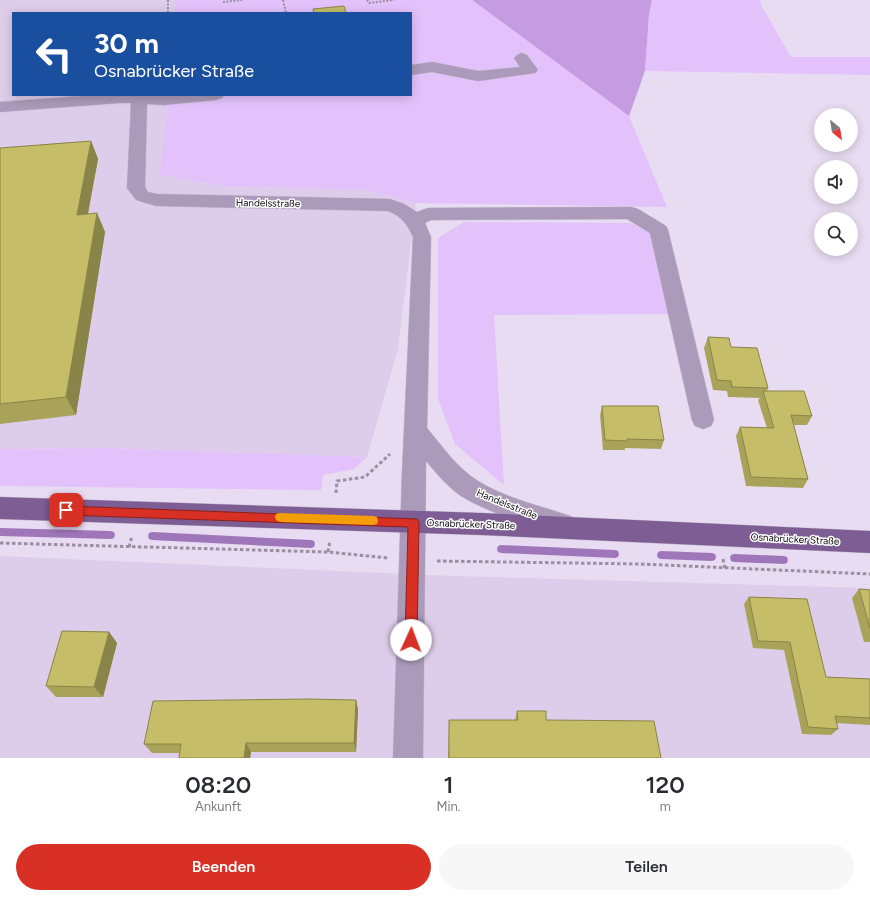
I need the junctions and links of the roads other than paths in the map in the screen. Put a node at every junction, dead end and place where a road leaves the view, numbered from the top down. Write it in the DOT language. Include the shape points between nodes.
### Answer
graph roads {
  1 [pos="522,58"];
  2 [pos="412,70"];
  3 [pos="206,96"];
  4 [pos="139,100"];
  5 [pos="0,107"];
  6 [pos="415,220"];
  7 [pos="703,420"];
  8 [pos="416,431"];
  9 [pos="0,508"];
  10 [pos="414,522"];
  11 [pos="573,529"];
  12 [pos="870,542"];
  13 [pos="408,758"];
  1 -- 2 [label="street" via="530,70 478,76 432,67"];
  3 -- 4 [label="street"];
  4 -- 5 [label="street" via="119,98"];
  4 -- 6 [label="street, Handelsstraße" via="136,188 142,196 156,200 390,205 404,210"];
  6 -- 7 [label="street" via="428,214 631,214 659,230"];
  6 -- 8 [label="street" via="422,238"];
  8 -- 10 [label="street"];
  8 -- 11 [label="street, Handelsstraße" via="444,466 469,488 500,503"];
  9 -- 10 [label="main road, Osnabrücker Straße"];
  10 -- 11 [label="main road, Osnabrücker Straße"];
  10 -- 13 [label="street"];
  11 -- 12 [label="main road, Osnabrücker Straße"];
}
